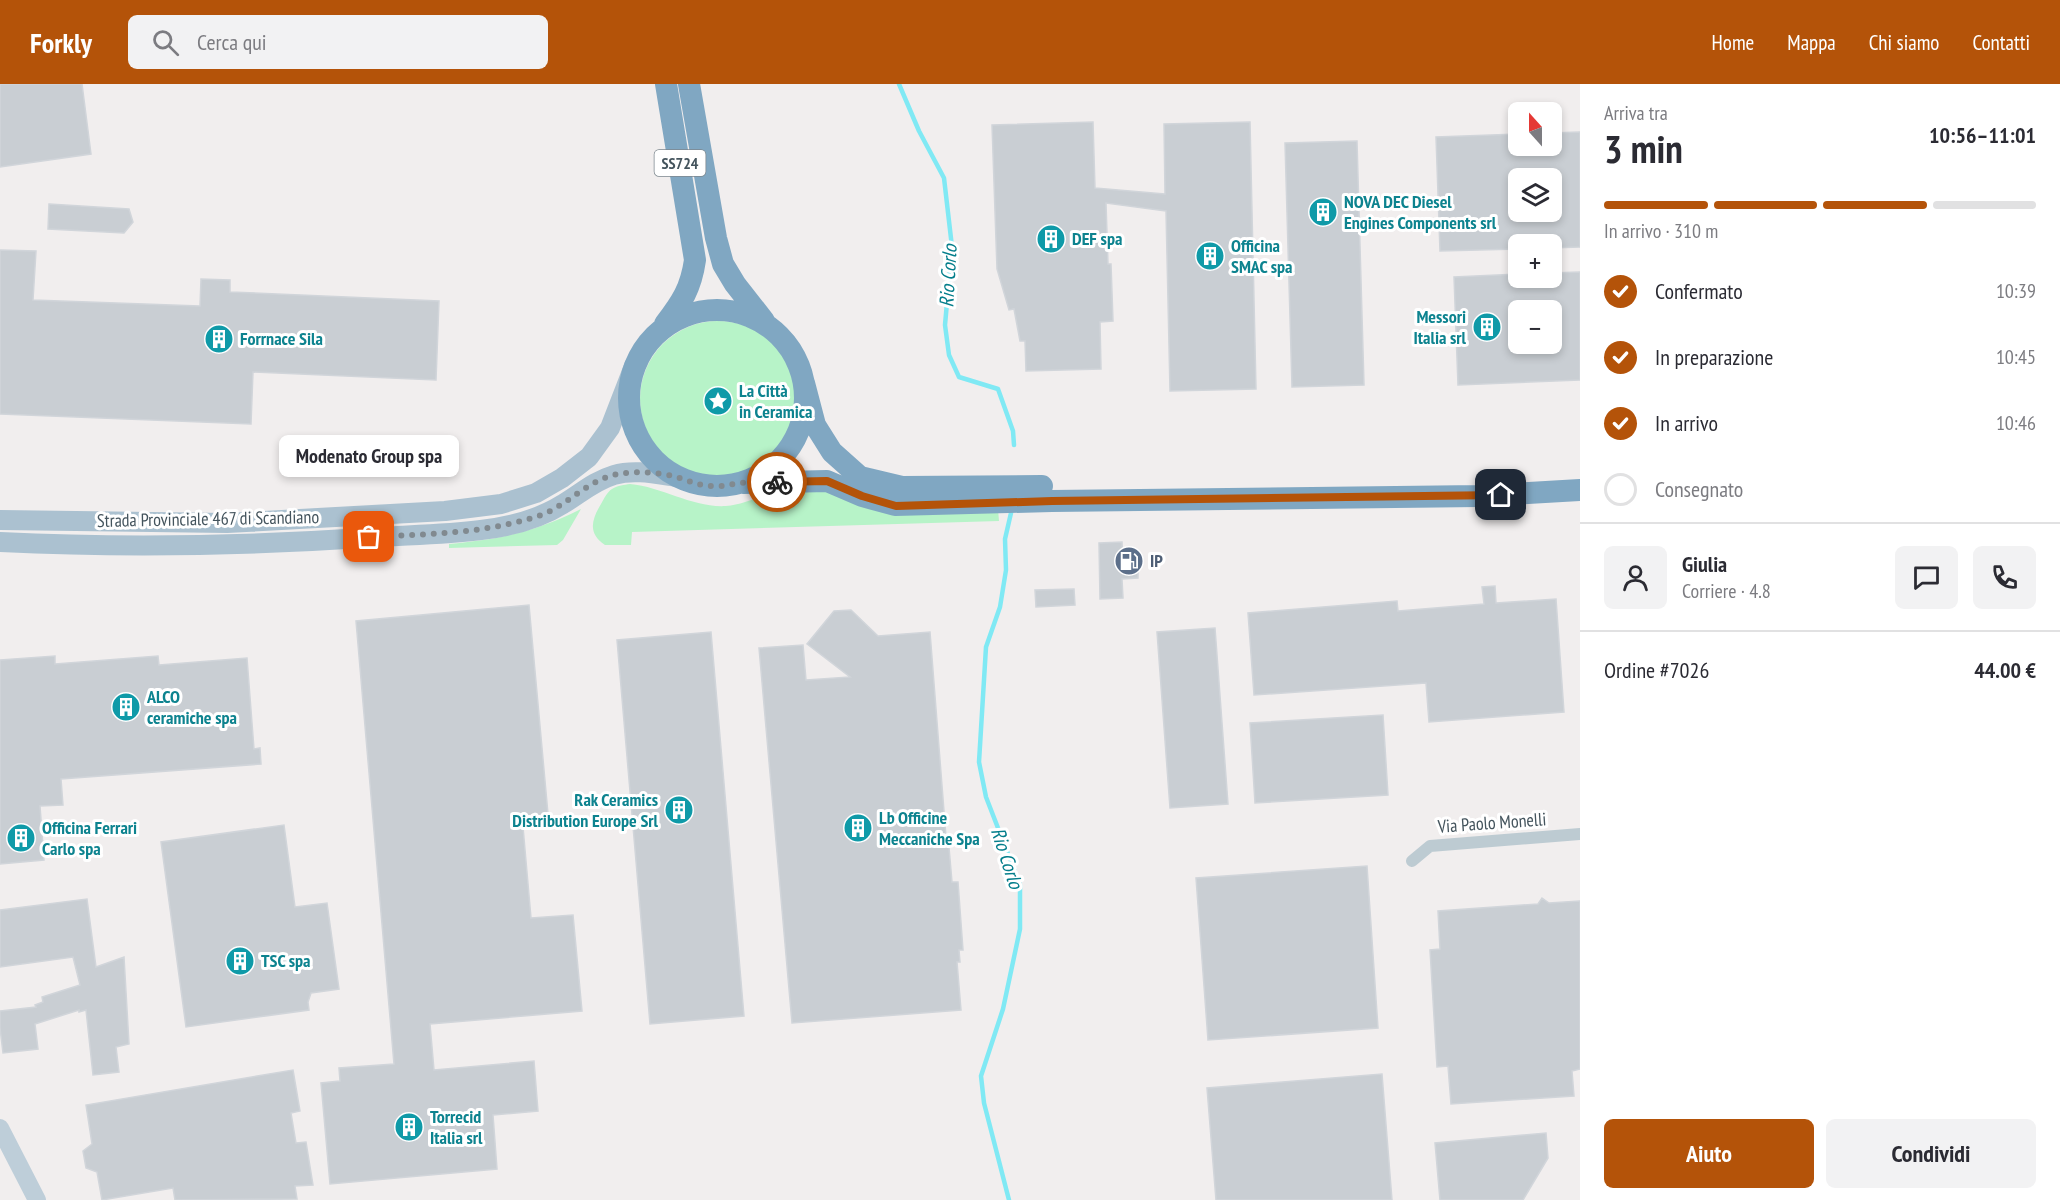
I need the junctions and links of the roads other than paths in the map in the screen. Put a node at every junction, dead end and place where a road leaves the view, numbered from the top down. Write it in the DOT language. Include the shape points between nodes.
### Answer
graph roads {
  1 [pos="666,84"];
  2 [pos="689,84"];
  3 [pos="769,327"];
  4 [pos="661,330"];
  5 [pos="634,366"];
  6 [pos="804,383"];
  7 [pos="1580,475"];
  8 [pos="677,477"];
  9 [pos="1580,480"];
  10 [pos="742,483"];
  11 [pos="1480,490"];
  12 [pos="1580,490"];
  13 [pos="899,496"];
  14 [pos="1580,498"];
  15 [pos="0,520"];
  16 [pos="0,542"];
  17 [pos="1580,834"];
  18 [pos="1412,861"];
  19 [pos="0,1128"];
  20 [pos="37,1200"];
  1 -- 4 [label="highway, SS724" via="695,260 685,297"];
  2 -- 3 [label="highway, SS724" via="723,264"];
  3 -- 4 [label="highway, Strada Provinciale 467 di Scandiano" via="745,314 705,311 679,318"];
  3 -- 6 [label="highway, Strada Provinciale 467 di Scandiano" via="797,360"];
  4 -- 5 [label="highway, Strada Provinciale 467 di Scandiano"];
  5 -- 8 [label="highway, Strada Provinciale 467 di Scandiano" via="628,392 631,420 640,443 657,463"];
  5 -- 15 [label="main road, Strada Provinciale 467 di Scandiano" via="610,428 589,457 536,493 501,504 445,511 227,523"];
  6 -- 10 [label="highway, Strada Provinciale 467 di Scandiano" via="801,425 788,451 767,471"];
  6 -- 13 [label="highway" via="815,425 832,452 860,477"];
  7 -- 11 [label="highway"];
  8 -- 10 [label="highway, Strada Provinciale 467 di Scandiano" via="714,487"];
  8 -- 16 [label="main road, Strada Provinciale 467 di Scandiano" via="642,472 616,474 544,514 482,530 279,543"];
  9 -- 11 [label="highway"];
  10 -- 13 [label="highway" via="827,481 862,496"];
  11 -- 12 [label="highway"];
  11 -- 13 [label="highway" via="1052,501"];
  11 -- 14 [label="highway" via="1500,502"];
  17 -- 18 [label="street, Via Paolo Monelli" via="1430,846"];
  19 -- 20 [label="street"];
}
